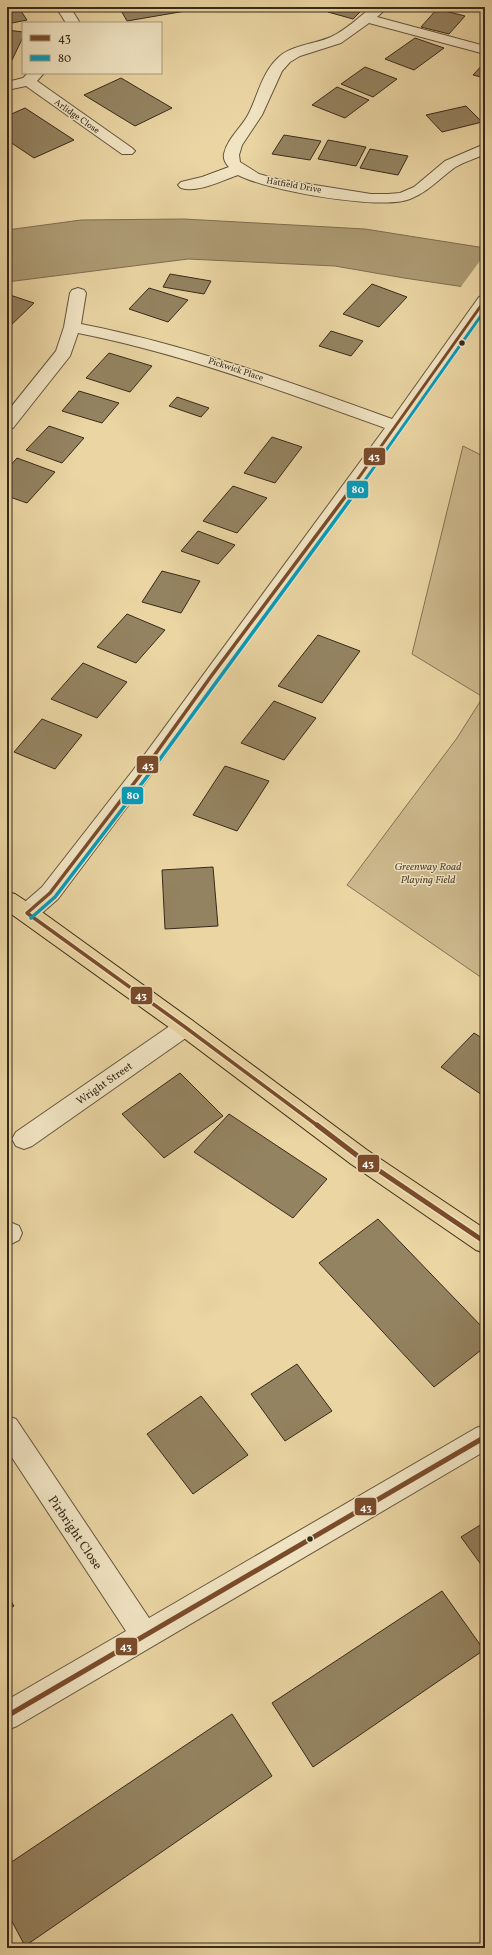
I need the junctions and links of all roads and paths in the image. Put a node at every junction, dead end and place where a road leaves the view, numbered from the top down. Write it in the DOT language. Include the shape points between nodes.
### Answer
graph roads {
  1 [pos="63,7"];
  2 [pos="381,7"];
  3 [pos="366,18"];
  4 [pos="72,22"];
  5 [pos="485,50"];
  6 [pos="32,77"];
  7 [pos="7,86"];
  8 [pos="485,149"];
  9 [pos="127,151"];
  10 [pos="239,169"];
  11 [pos="186,185"];
  12 [pos="78,293"];
  13 [pos="485,300"];
  14 [pos="72,327"];
  15 [pos="7,424"];
  16 [pos="396,426"];
  17 [pos="7,900"];
  18 [pos="27,912"];
  19 [pos="185,1027"];
  20 [pos="24,1139"];
  21 [pos="485,1242"];
  22 [pos="7,1428"];
  23 [pos="485,1437"];
  24 [pos="144,1635"];
  25 [pos="7,1716"];
  1 -- 4 [label="street"];
  2 -- 3 [label="street"];
  3 -- 5 [label="street"];
  3 -- 10 [label="street" via="336,40 290,56 275,70 255,115 231,155 233,163"];
  6 -- 7 [label="street"];
  6 -- 9 [label="street, Arlidge Close"];
  8 -- 10 [label="street, Hatfield Drive" via="450,164 419,190 403,197 388,199 371,199 275,183 254,177"];
  10 -- 11 [label="street"];
  12 -- 14 [label="street"];
  13 -- 16 [label="street"];
  14 -- 15 [label="street" via="64,352"];
  14 -- 16 [label="street, Pickwick Place" via="115,334 223,364"];
  16 -- 18 [label="street" via="141,774 50,893"];
  17 -- 18 [label="main road"];
  18 -- 19 [label="main road"];
  19 -- 20 [label="street, Wright Street"];
  19 -- 21 [label="main road" via="359,1157"];
  22 -- 24 [label="street, Pirbright Close"];
  23 -- 24 [label="street"];
  24 -- 25 [label="street"];
}
